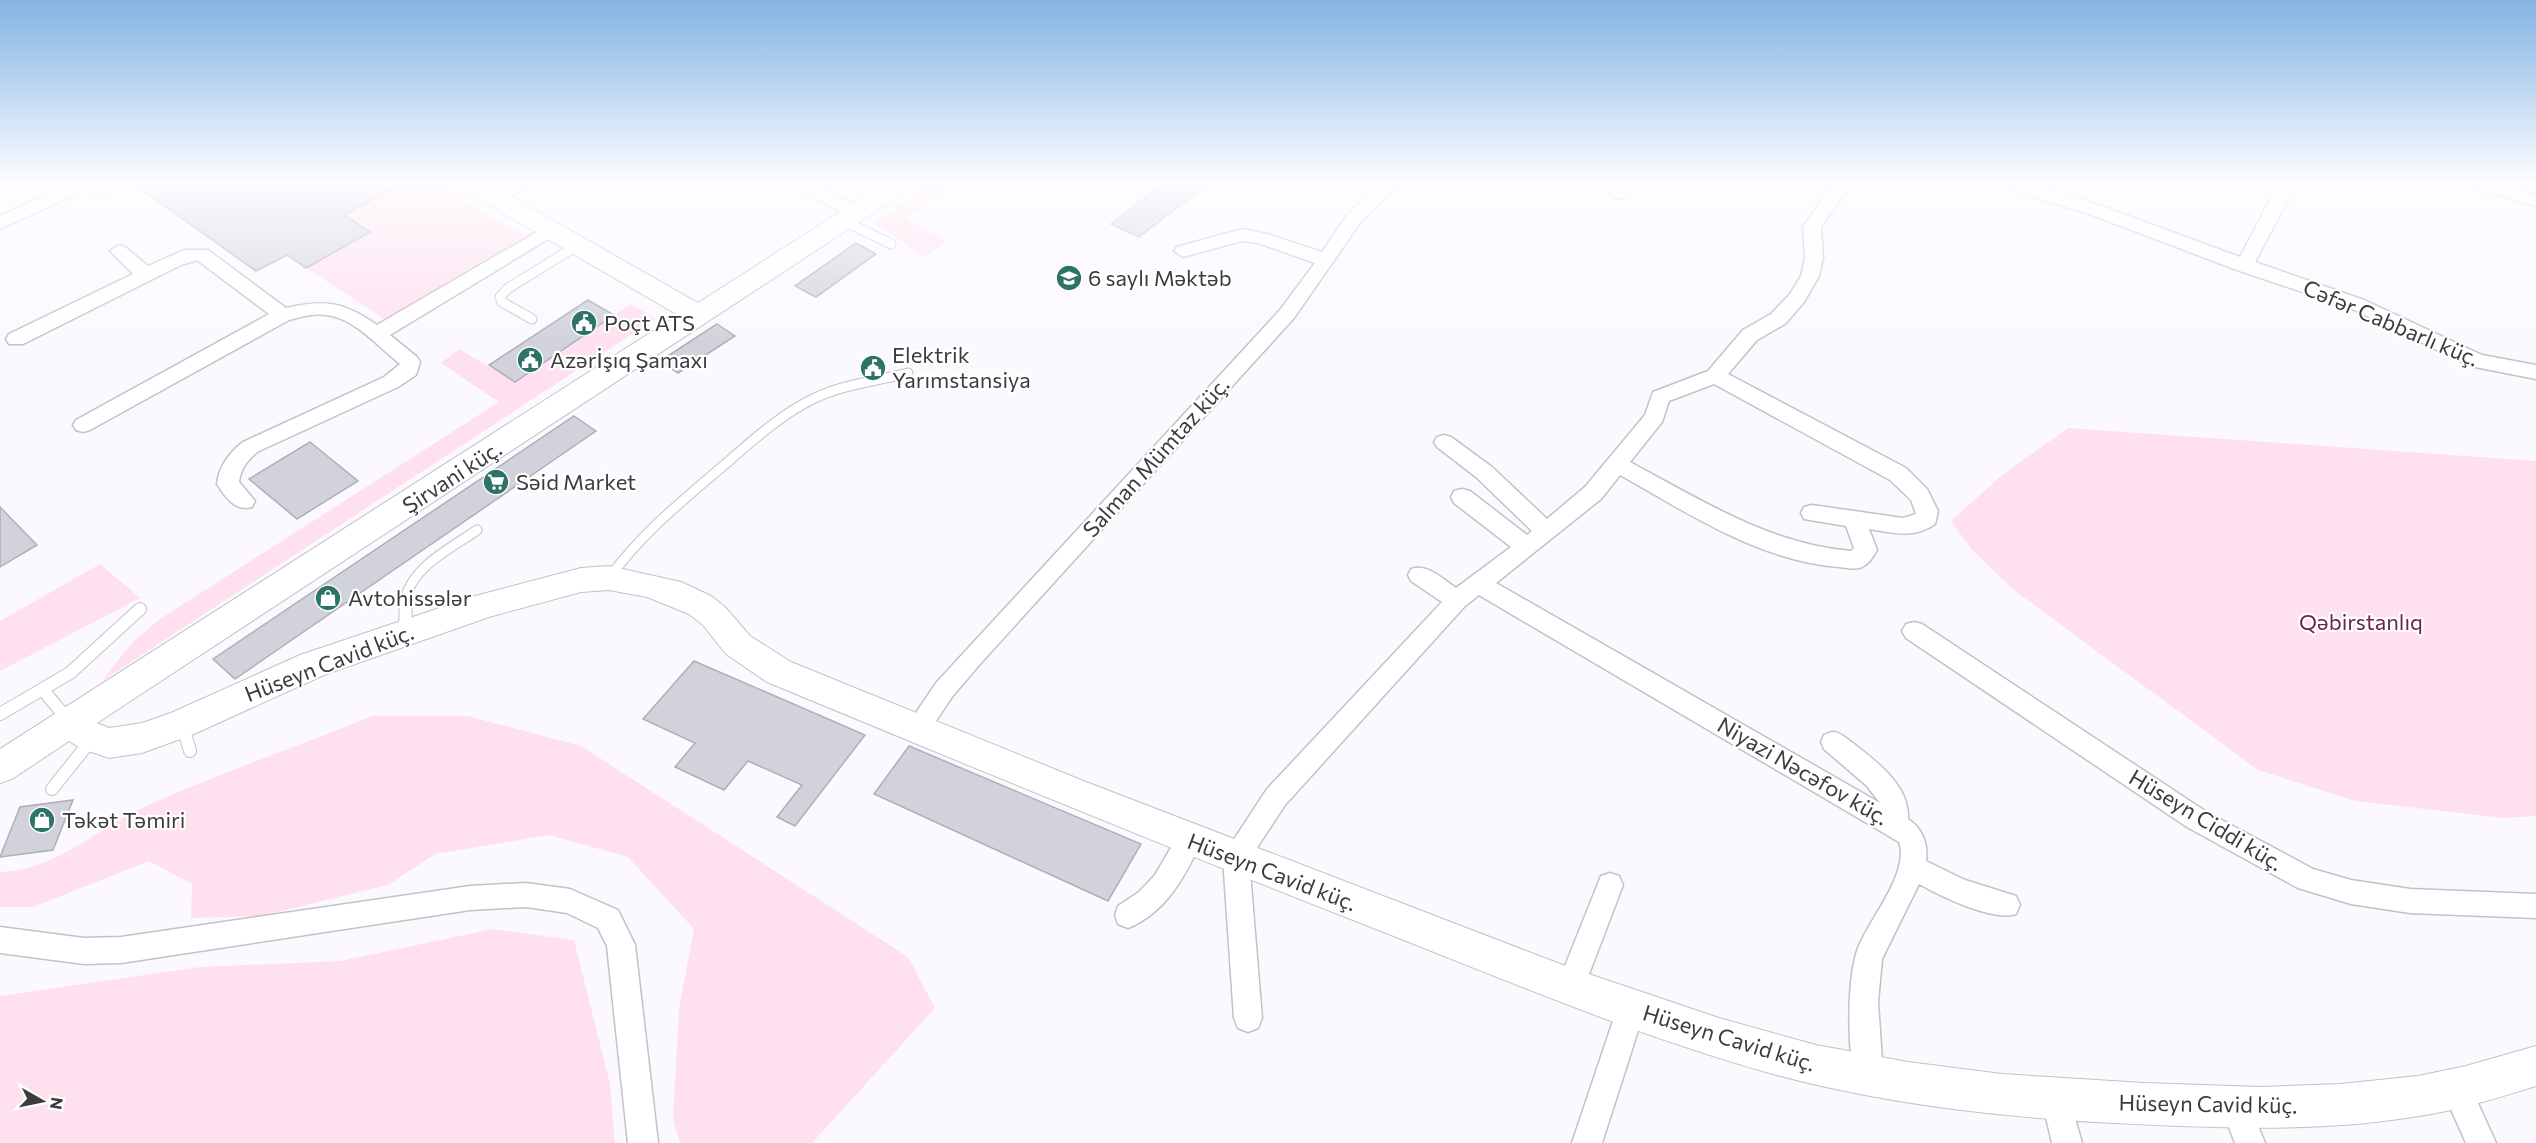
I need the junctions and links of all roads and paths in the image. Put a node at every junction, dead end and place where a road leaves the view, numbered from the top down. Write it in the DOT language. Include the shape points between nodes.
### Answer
graph roads {
  1 [pos="540,236"];
  2 [pos="565,236"];
  3 [pos="822,236"];
  4 [pos="880,236"];
  5 [pos="1241,236"];
  6 [pos="1245,236"];
  7 [pos="1341,236"];
  8 [pos="1813,236"];
  9 [pos="2164,236"];
  10 [pos="2260,236"];
  11 [pos="578,244"];
  12 [pos="891,244"];
  13 [pos="119,251"];
  14 [pos="1183,251"];
  15 [pos="1325,260"];
  16 [pos="2244,266"];
  17 [pos="146,275"];
  18 [pos="283,315"];
  19 [pos="700,316"];
  20 [pos="532,319"];
  21 [pos="376,335"];
  22 [pos="16,339"];
  23 [pos="2536,372"];
  24 [pos="908,373"];
  25 [pos="1715,376"];
  26 [pos="83,424"];
  27 [pos="1444,442"];
  28 [pos="1619,465"];
  29 [pos="1462,497"];
  30 [pos="244,501"];
  31 [pos="1812,513"];
  32 [pos="1854,519"];
  33 [pos="477,530"];
  34 [pos="1547,532"];
  35 [pos="1527,547"];
  36 [pos="1419,575"];
  37 [pos="609,578"];
  38 [pos="1478,583"];
  39 [pos="1457,600"];
  40 [pos="140,609"];
  41 [pos="1914,631"];
  42 [pos="405,633"];
  43 [pos="43,690"];
  44 [pos="0,714"];
  45 [pos="917,729"];
  46 [pos="81,731"];
  47 [pos="1833,742"];
  48 [pos="0,768"];
  49 [pos="52,789"];
  50 [pos="1895,825"];
  51 [pos="1189,840"];
  52 [pos="1236,858"];
  53 [pos="1913,867"];
  54 [pos="1610,885"];
  55 [pos="2007,905"];
  56 [pos="2536,906"];
  57 [pos="1128,915"];
  58 [pos="0,940"];
  59 [pos="1571,986"];
  60 [pos="1631,1009"];
  61 [pos="1248,1018"];
  62 [pos="2536,1066"];
  63 [pos="1868,1075"];
  64 [pos="2457,1089"];
  65 [pos="2057,1100"];
  66 [pos="2237,1109"];
  67 [pos="643,1143"];
  68 [pos="1587,1143"];
  69 [pos="2067,1143"];
  70 [pos="2250,1143"];
  71 [pos="2481,1143"];
  1 -- 21 [label="street"];
  2 -- 11 [label="street"];
  3 -- 19 [label="street, Şirvani küç."];
  4 -- 12 [label="lane"];
  5 -- 14 [label="street"];
  6 -- 15 [label="street" via="1262,238"];
  7 -- 15 [label="street, Salman Mümtaz küç."];
  8 -- 25 [label="street" via="1810,276 1797,298 1778,319 1750,335"];
  9 -- 16 [label="street, Cəfər Cabbarlı küç."];
  10 -- 16 [label="street"];
  11 -- 19 [label="street"];
  11 -- 20 [label="lane" via="500,297"];
  13 -- 17 [label="street"];
  15 -- 45 [label="street, Salman Mümtaz küç." via="1287,314 972,657"];
  16 -- 23 [label="street, Cəfər Cabbarlı küç." via="2357,304 2477,361"];
  17 -- 18 [label="street" via="191,254 201,254"];
  17 -- 22 [label="street"];
  18 -- 21 [label="street" via="331,309"];
  18 -- 26 [label="street"];
  19 -- 46 [label="street, Şirvani küç."];
  21 -- 30 [label="street" via="410,362 409,370 241,454 231,464 228,484"];
  24 -- 37 [label="lane" via="818,397 795,408 658,520 627,552"];
  25 -- 28 [label="street" via="1660,397 1655,417"];
  25 -- 32 [label="street" via="1898,474 1919,495 1927,511 1927,518 1917,525"];
  27 -- 34 [label="street" via="1484,472"];
  28 -- 32 [label="street" via="1745,533 1838,560 1856,560 1866,550"];
  28 -- 34 [label="street" via="1593,494"];
  29 -- 35 [label="street"];
  31 -- 32 [label="street"];
  33 -- 42 [label="lane" via="411,582 407,590"];
  34 -- 35 [label="street"];
  35 -- 38 [label="street"];
  36 -- 39 [label="street"];
  37 -- 42 [label="street, Hüseyn Cavid küç." via="539,590"];
  37 -- 45 [label="street, Hüseyn Cavid küç." via="670,591 700,605 752,657"];
  38 -- 39 [label="street"];
  38 -- 50 [label="street, Niyazi Nəcəfov küç."];
  39 -- 52 [label="street" via="1276,797"];
  40 -- 43 [label="lane" via="100,649"];
  41 -- 56 [label="street, Hüseyn Ciddi küç." via="2196,819 2307,879 2351,892 2410,901"];
  42 -- 46 [label="street, Hüseyn Cavid küç." via="312,665 186,737 109,743"];
  43 -- 44 [label="lane"];
  43 -- 46 [label="lane"];
  45 -- 51 [label="street, Hüseyn Cavid küç."];
  46 -- 48 [label="street, Şirvani küç."];
  46 -- 49 [label="lane"];
  47 -- 50 [label="street" via="1888,791 1898,812"];
  50 -- 53 [label="street, Niyazi Nəcəfov küç." via="1910,836 1915,850"];
  51 -- 52 [label="street, Hüseyn Cavid küç."];
  51 -- 57 [label="street" via="1165,885 1146,905"];
  52 -- 59 [label="street, Hüseyn Cavid küç."];
  52 -- 61 [label="street"];
  53 -- 55 [label="street" via="1943,886"];
  53 -- 63 [label="street" via="1869,957 1864,988"];
  54 -- 59 [label="street"];
  58 -- 67 [label="street" via="84,951 121,950 470,898 526,895 570,901 608,919 621,945"];
  59 -- 60 [label="street, Hüseyn Cavid küç."];
  60 -- 63 [label="street, Hüseyn Cavid küç." via="1769,1053"];
  60 -- 68 [label="street"];
  62 -- 64 [label="street, Hüseyn Cavid küç."];
  63 -- 65 [label="street, Hüseyn Cavid küç."];
  64 -- 66 [label="street, Hüseyn Cavid küç." via="2379,1101"];
  64 -- 71 [label="street"];
  65 -- 66 [label="street, Hüseyn Cavid küç."];
  65 -- 69 [label="street"];
  66 -- 70 [label="street"];
}
